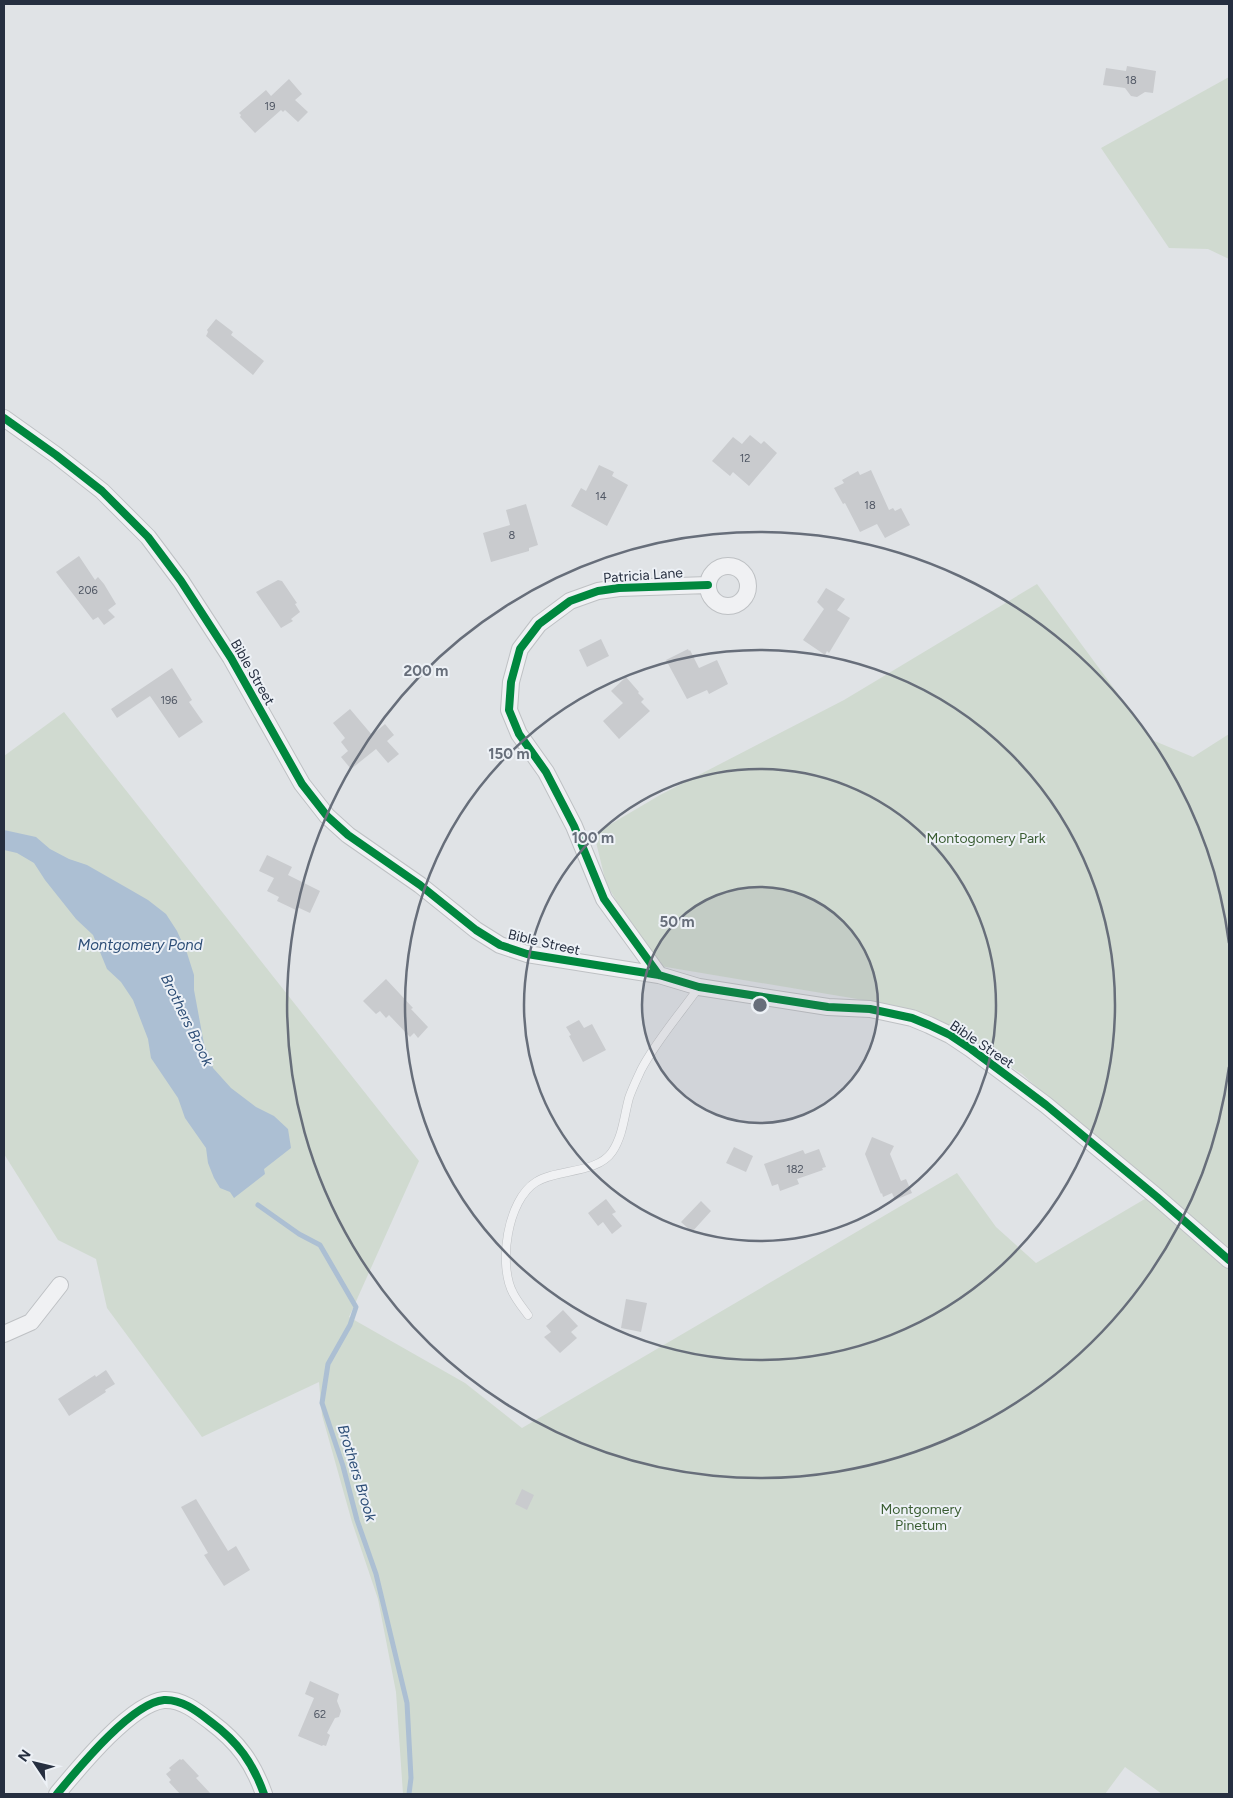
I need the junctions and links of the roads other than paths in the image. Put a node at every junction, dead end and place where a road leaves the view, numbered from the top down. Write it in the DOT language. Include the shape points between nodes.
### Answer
graph roads {
  1 [pos="4,418"];
  2 [pos="708,585"];
  3 [pos="659,975"];
  4 [pos="699,987"];
  5 [pos="1229,1260"];
  6 [pos="60,1285"];
  7 [pos="528,1315"];
  8 [pos="4,1334"];
  9 [pos="57,1794"];
  10 [pos="264,1794"];
  1 -- 3 [label="street, Bible Street" via="102,491 148,537 232,658 302,784 348,835 420,885 476,930 509,949"];
  2 -- 3 [label="street, Patricia Lane" via="619,588 570,601 539,624 520,649 511,682 509,710 519,734 546,772 574,826 604,899"];
  3 -- 4 [label="street, Bible Street"];
  4 -- 5 [label="street, Bible Street" via="870,1009 912,1018 950,1035 1053,1111"];
  4 -- 7 [label="lane" via="641,1070 611,1154 594,1165 536,1182 521,1196 507,1242 506,1268 513,1292"];
  6 -- 8 [label="street" via="31,1322"];
  9 -- 10 [label="street" via="119,1727 149,1705 164,1700 180,1702 224,1731 254,1768"];
}
